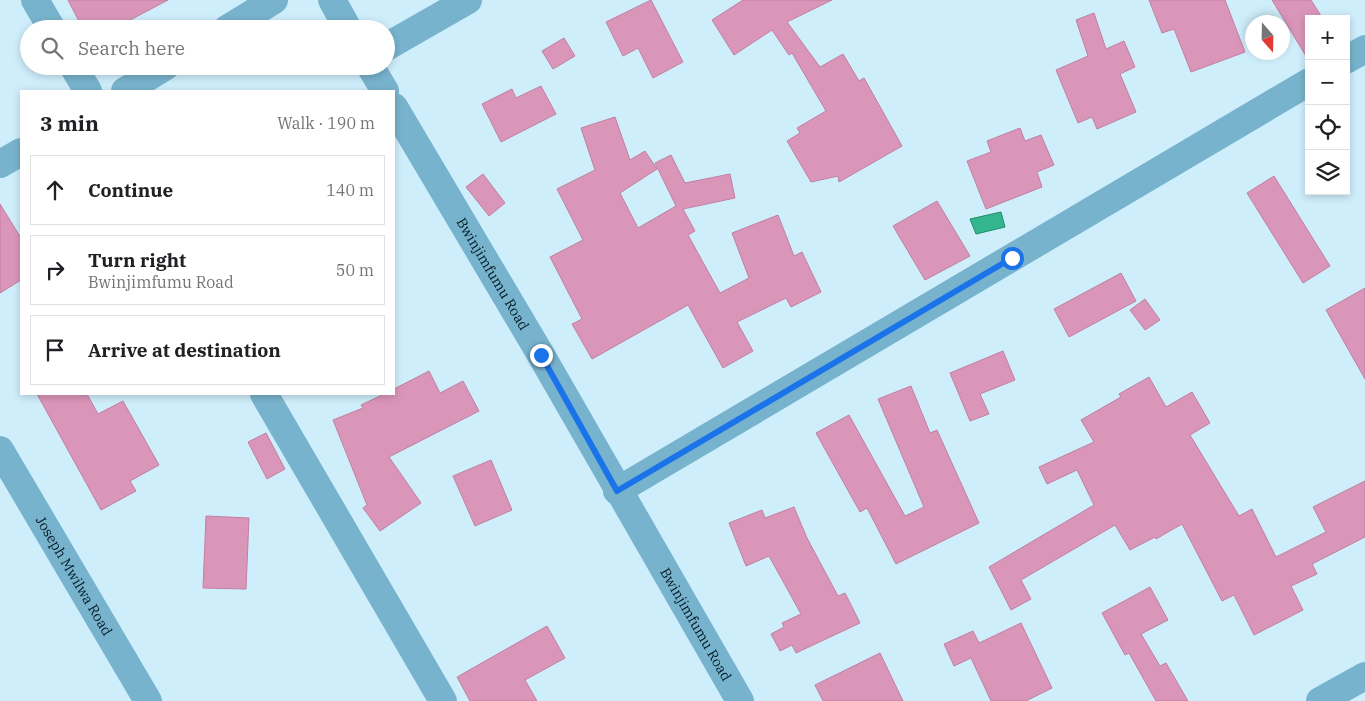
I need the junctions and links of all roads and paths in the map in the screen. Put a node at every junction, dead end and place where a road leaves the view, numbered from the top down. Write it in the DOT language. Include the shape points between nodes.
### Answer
graph roads {
  1 [pos="35,0"];
  2 [pos="274,0"];
  3 [pos="332,0"];
  4 [pos="468,0"];
  5 [pos="47,20"];
  6 [pos="242,20"];
  7 [pos="343,20"];
  8 [pos="395,42"];
  9 [pos="1365,49"];
  10 [pos="1350,58"];
  11 [pos="78,75"];
  12 [pos="151,75"];
  13 [pos="375,75"];
  14 [pos="1305,84"];
  15 [pos="87,90"];
  16 [pos="127,90"];
  17 [pos="383,90"];
  18 [pos="395,109"];
  19 [pos="20,153"];
  20 [pos="0,164"];
  21 [pos="265,395"];
  22 [pos="0,450"];
  23 [pos="617,491"];
  24 [pos="1365,676"];
  25 [pos="148,701"];
  26 [pos="442,701"];
  27 [pos="740,701"];
  28 [pos="1320,701"];
  1 -- 5 [label="street"];
  2 -- 6 [label="street"];
  3 -- 7 [label="street"];
  4 -- 8 [label="street"];
  9 -- 10 [label="street"];
  11 -- 15 [label="street"];
  12 -- 16 [label="street"];
  13 -- 17 [label="street"];
  14 -- 23 [label="street"];
  18 -- 23 [label="street, Bwinjimfumu Road" via="541,355"];
  19 -- 20 [label="street"];
  21 -- 26 [label="street"];
  22 -- 25 [label="street, Joseph Mwilwa Road"];
  23 -- 27 [label="street, Bwinjimfumu Road"];
  24 -- 28 [label="street"];
}
